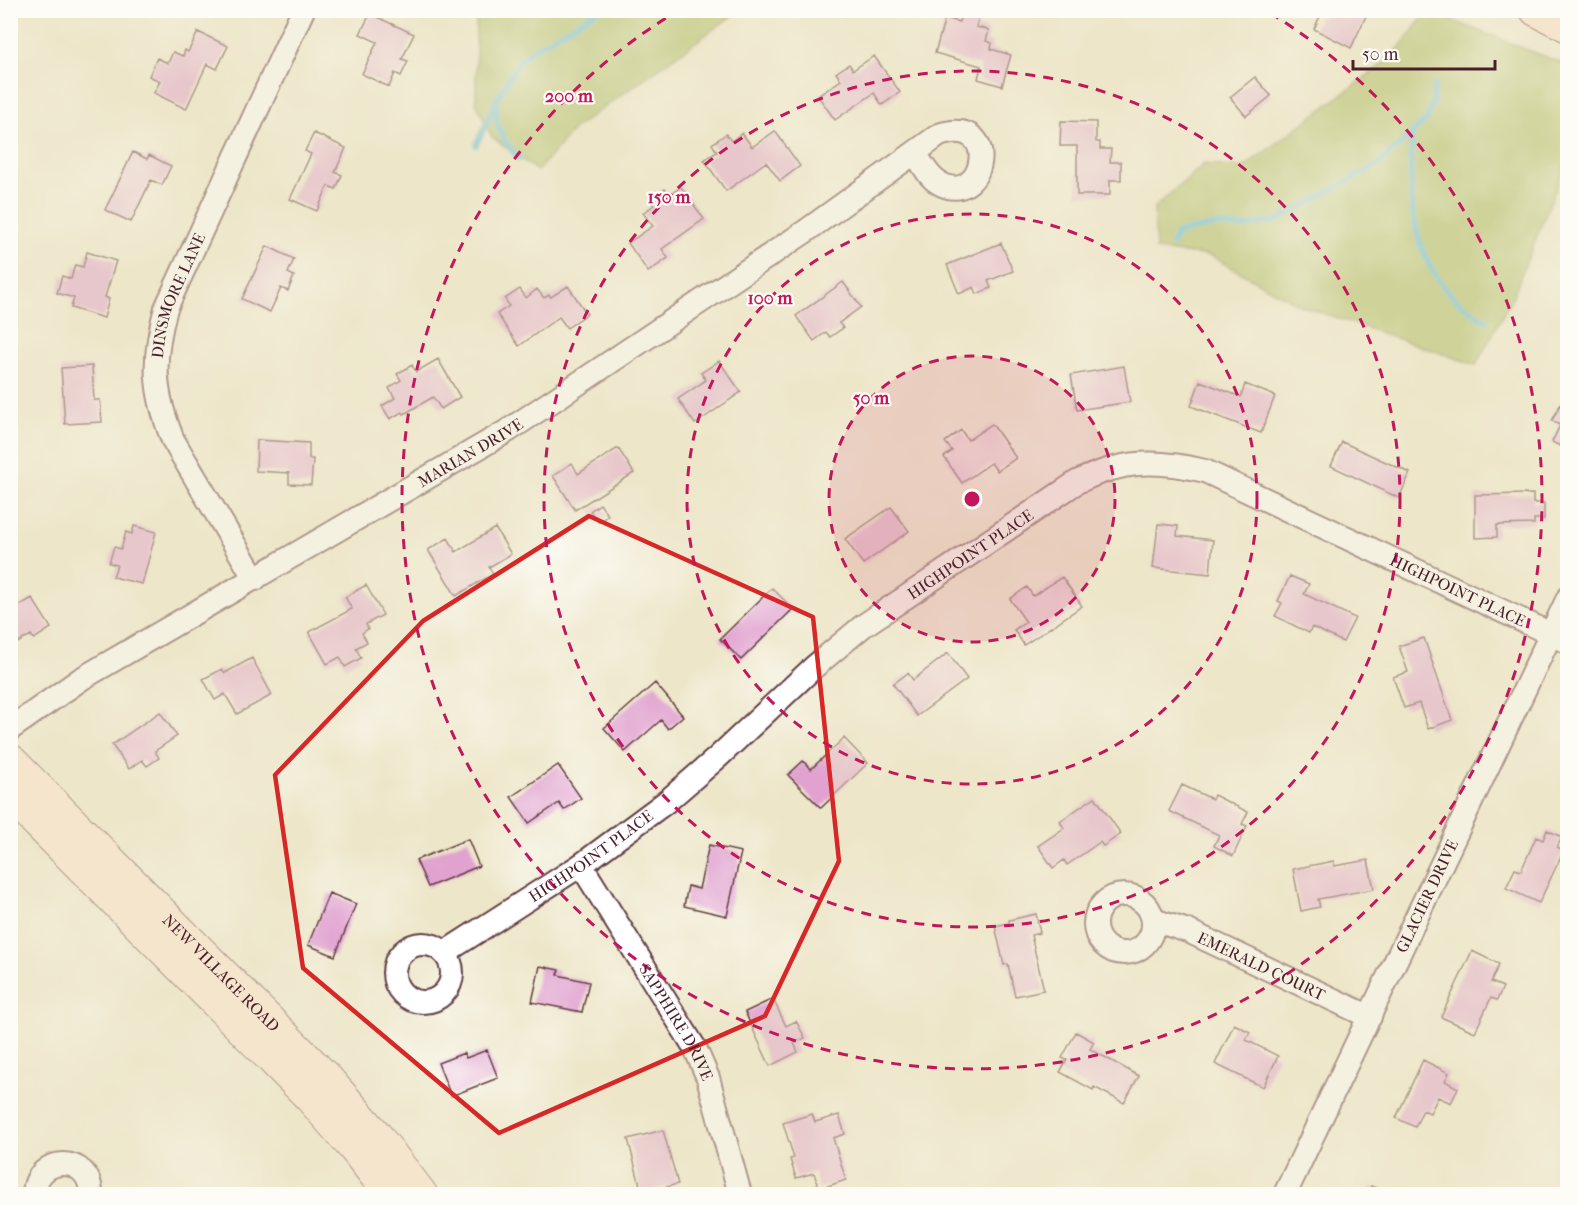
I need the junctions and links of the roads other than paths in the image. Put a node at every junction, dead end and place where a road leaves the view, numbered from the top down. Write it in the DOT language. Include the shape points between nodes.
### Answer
graph roads {
  1 [pos="303,10"];
  2 [pos="1536,10"];
  3 [pos="1568,26"];
  4 [pos="915,153"];
  5 [pos="255,579"];
  6 [pos="1568,598"];
  7 [pos="1559,638"];
  8 [pos="10,729"];
  9 [pos="10,760"];
  10 [pos="10,795"];
  11 [pos="581,865"];
  12 [pos="1152,920"];
  13 [pos="444,953"];
  14 [pos="1370,1017"];
  15 [pos="34,1194"];
  16 [pos="91,1194"];
  17 [pos="390,1194"];
  18 [pos="421,1194"];
  19 [pos="740,1194"];
  20 [pos="1285,1194"];
  1 -- 5 [label="street, DINSMORE LANE" via="166,308 158,339 156,366 164,418"];
  2 -- 3 [label="main road"];
  4 -- 5 [label="street, MARIAN DRIVE" via="806,231 509,430"];
  5 -- 8 [label="street, MARIAN DRIVE" via="81,680"];
  6 -- 7 [label="street, GLACIER DRIVE"];
  7 -- 11 [label="street, HIGHPOINT PLACE" via="1205,471 1150,462 1123,465 1077,482 863,626 718,758"];
  7 -- 14 [label="street, GLACIER DRIVE"];
  9 -- 18 [label="main road, NEW VILLAGE ROAD" via="328,1080"];
  10 -- 17 [label="main road, NEW VILLAGE ROAD" via="309,1097"];
  11 -- 13 [label="street, HIGHPOINT PLACE"];
  11 -- 19 [label="street, SAPPHIRE DRIVE" via="695,1048 708,1078"];
  12 -- 14 [label="street, EMERALD COURT" via="1188,931"];
  14 -- 20 [label="street, GLACIER DRIVE"];
  15 -- 16 [label="street" via="40,1175 51,1166 68,1164 85,1174"];
}
